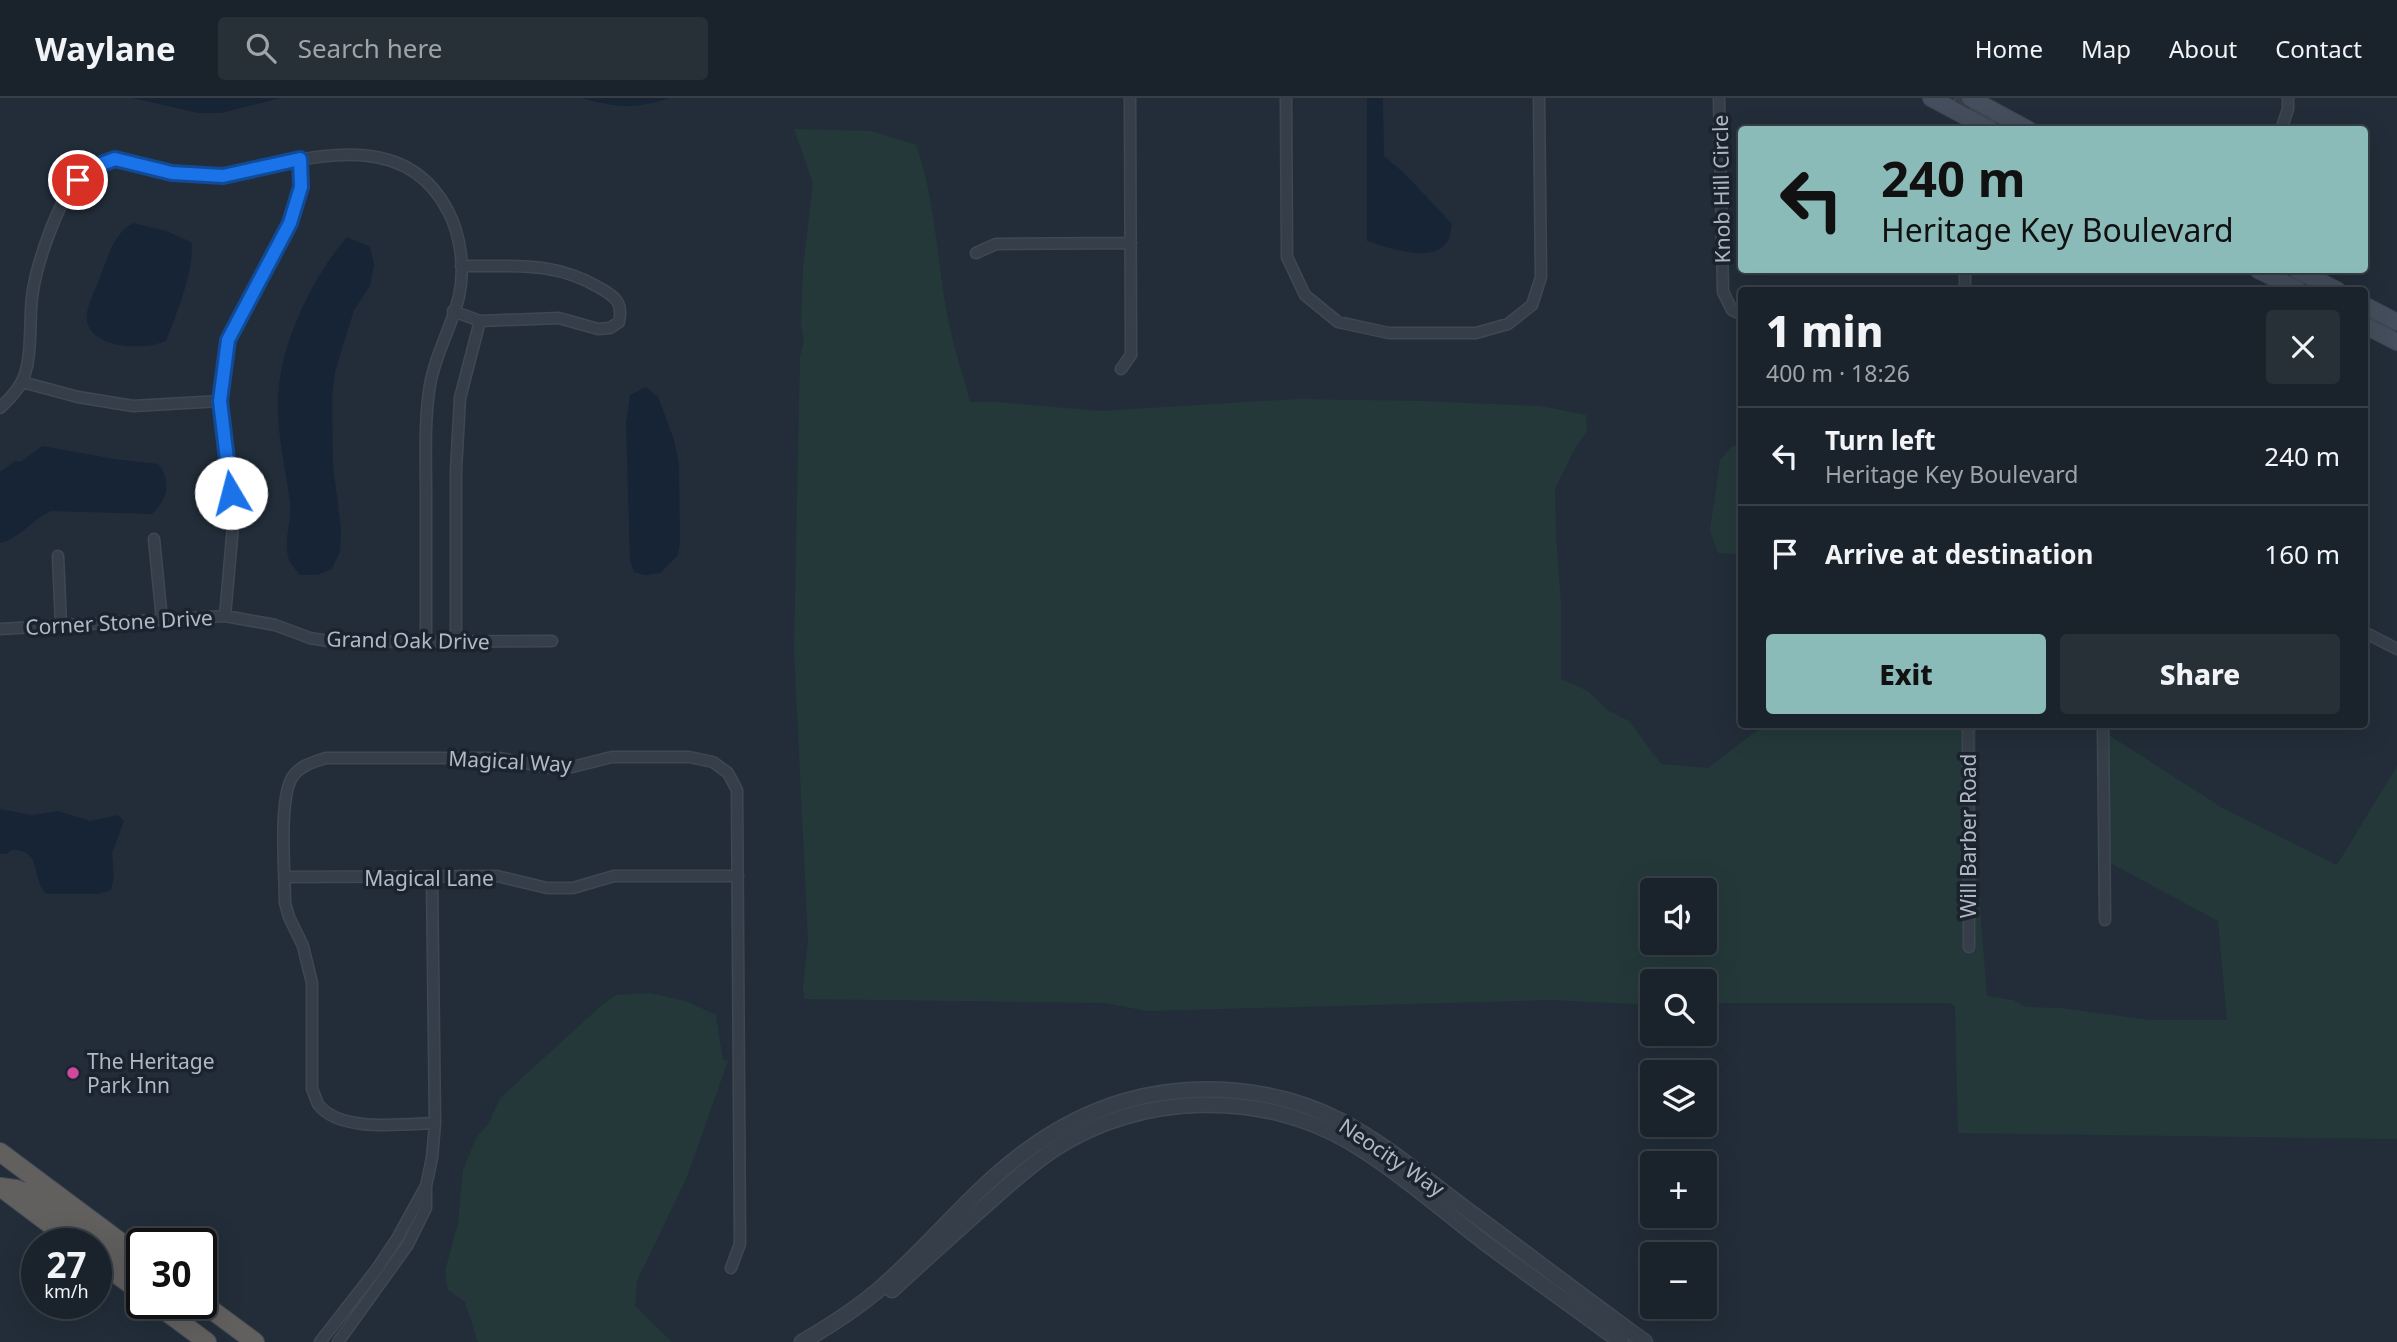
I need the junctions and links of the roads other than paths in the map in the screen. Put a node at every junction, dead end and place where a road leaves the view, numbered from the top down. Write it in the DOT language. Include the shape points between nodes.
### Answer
graph roads {
  1 [pos="1130,98"];
  2 [pos="1286,98"];
  3 [pos="1539,98"];
  4 [pos="1719,98"];
  5 [pos="1931,98"];
  6 [pos="1962,98"];
  7 [pos="1970,98"];
  8 [pos="2288,98"];
  9 [pos="1963,122"];
  10 [pos="2022,126"];
  11 [pos="2282,126"];
  12 [pos="300,159"];
  13 [pos="1131,243"];
  14 [pos="976,253"];
  15 [pos="461,266"];
  16 [pos="2264,273"];
  17 [pos="2303,273"];
  18 [pos="2292,287"];
  19 [pos="2331,287"];
  20 [pos="2368,307"];
  21 [pos="453,311"];
  22 [pos="1738,313"];
  23 [pos="480,321"];
  24 [pos="2397,322"];
  25 [pos="2368,327"];
  26 [pos="2397,342"];
  27 [pos="1121,369"];
  28 [pos="22,382"];
  29 [pos="220,401"];
  30 [pos="0,408"];
  31 [pos="154,539"];
  32 [pos="58,556"];
  33 [pos="225,616"];
  34 [pos="162,620"];
  35 [pos="61,625"];
  36 [pos="0,629"];
  37 [pos="2368,634"];
  38 [pos="457,641"];
  39 [pos="552,641"];
  40 [pos="426,642"];
  41 [pos="2397,649"];
  42 [pos="1968,728"];
  43 [pos="2103,728"];
  44 [pos="738,876"];
  45 [pos="285,877"];
  46 [pos="432,877"];
  47 [pos="2105,920"];
  48 [pos="1969,947"];
  49 [pos="1310,1116"];
  50 [pos="435,1124"];
  51 [pos="2,1155"];
  52 [pos="426,1186"];
  53 [pos="0,1187"];
  54 [pos="55,1228"];
  55 [pos="1494,1229"];
  56 [pos="1486,1243"];
  57 [pos="126,1246"];
  58 [pos="126,1259"];
  59 [pos="731,1268"];
  60 [pos="217,1314"];
  61 [pos="176,1319"];
  62 [pos="207,1342"];
  63 [pos="255,1342"];
  64 [pos="320,1342"];
  65 [pos="338,1342"];
  66 [pos="802,1342"];
  67 [pos="820,1342"];
  68 [pos="1621,1342"];
  69 [pos="1645,1342"];
  1 -- 13 [label="street"];
  2 -- 3 [label="street" via="1287,257 1305,295 1338,322 1389,333 1476,333 1508,324 1532,305 1541,277"];
  4 -- 22 [label="street, Knob Hill Circle" via="1723,292"];
  5 -- 9 [label="main road"];
  6 -- 9 [label="street"];
  7 -- 10 [label="main road"];
  8 -- 11 [label="street"];
  12 -- 15 [label="street" via="355,153 390,160 421,175 441,198 456,227"];
  12 -- 28 [label="street" via="223,176 172,173 115,159 88,169 69,191 44,246 32,298"];
  12 -- 29 [label="street, Corner Stone Drive" via="301,187 290,223 228,340"];
  13 -- 14 [label="street" via="996,244"];
  13 -- 27 [label="street" via="1131,355"];
  15 -- 21 [label="street"];
  15 -- 23 [label="street" via="545,267 568,272 616,297 621,309 619,322 610,328 559,318"];
  16 -- 18 [label="main road"];
  17 -- 19 [label="main road"];
  20 -- 24 [label="main road"];
  21 -- 23 [label="street"];
  21 -- 40 [label="street" via="430,384 425,435"];
  23 -- 38 [label="street" via="460,398"];
  25 -- 26 [label="main road"];
  28 -- 29 [label="street" via="133,406"];
  28 -- 30 [label="street"];
  29 -- 33 [label="street, Corner Stone Drive" via="234,515"];
  31 -- 34 [label="street"];
  32 -- 35 [label="street"];
  33 -- 34 [label="street, Corner Stone Drive"];
  33 -- 40 [label="street, Grand Oak Drive" via="334,642"];
  34 -- 35 [label="street, Corner Stone Drive"];
  35 -- 36 [label="street, Corner Stone Drive"];
  37 -- 41 [label="street"];
  38 -- 39 [label="street, Grand Oak Drive"];
  38 -- 40 [label="street, Grand Oak Drive"];
  42 -- 48 [label="street, Will Barber Road"];
  43 -- 47 [label="street"];
  44 -- 45 [label="street, Magical Way" via="737,790 728,773 713,762 689,757 612,757 551,768 499,758 326,758 305,765 292,777 285,800"];
  44 -- 46 [label="street, Magical Lane" via="614,876 573,888 547,888 497,876"];
  44 -- 59 [label="street, Magical Way" via="740,1244"];
  45 -- 46 [label="street, Magical Lane"];
  45 -- 50 [label="street, Magical Way" via="287,910 312,983 312,1089 318,1105 352,1124"];
  46 -- 50 [label="street"];
  49 -- 55 [label="street, Neocity Way" via="1339,1120 1366,1135"];
  49 -- 56 [label="street, Neocity Way" via="1377,1160"];
  49 -- 66 [label="street, Neocity Way" via="1259,1094 1195,1090 1125,1101 1084,1118 1016,1159 876,1291"];
  49 -- 67 [label="street, Neocity Way" via="1197,1104 1140,1113 1095,1128 1029,1167 887,1295"];
  50 -- 52 [label="street"];
  51 -- 57 [label="highway"];
  52 -- 64 [label="street" via="376,1270"];
  52 -- 65 [label="street" via="426,1209 407,1246"];
  53 -- 54 [label="highway"];
  53 -- 58 [label="highway" via="36,1196 112,1254"];
  55 -- 56 [label="street"];
  55 -- 69 [label="street, Neocity Way"];
  56 -- 68 [label="street, Neocity Way"];
  60 -- 63 [label="highway"];
  61 -- 62 [label="highway"];
}
